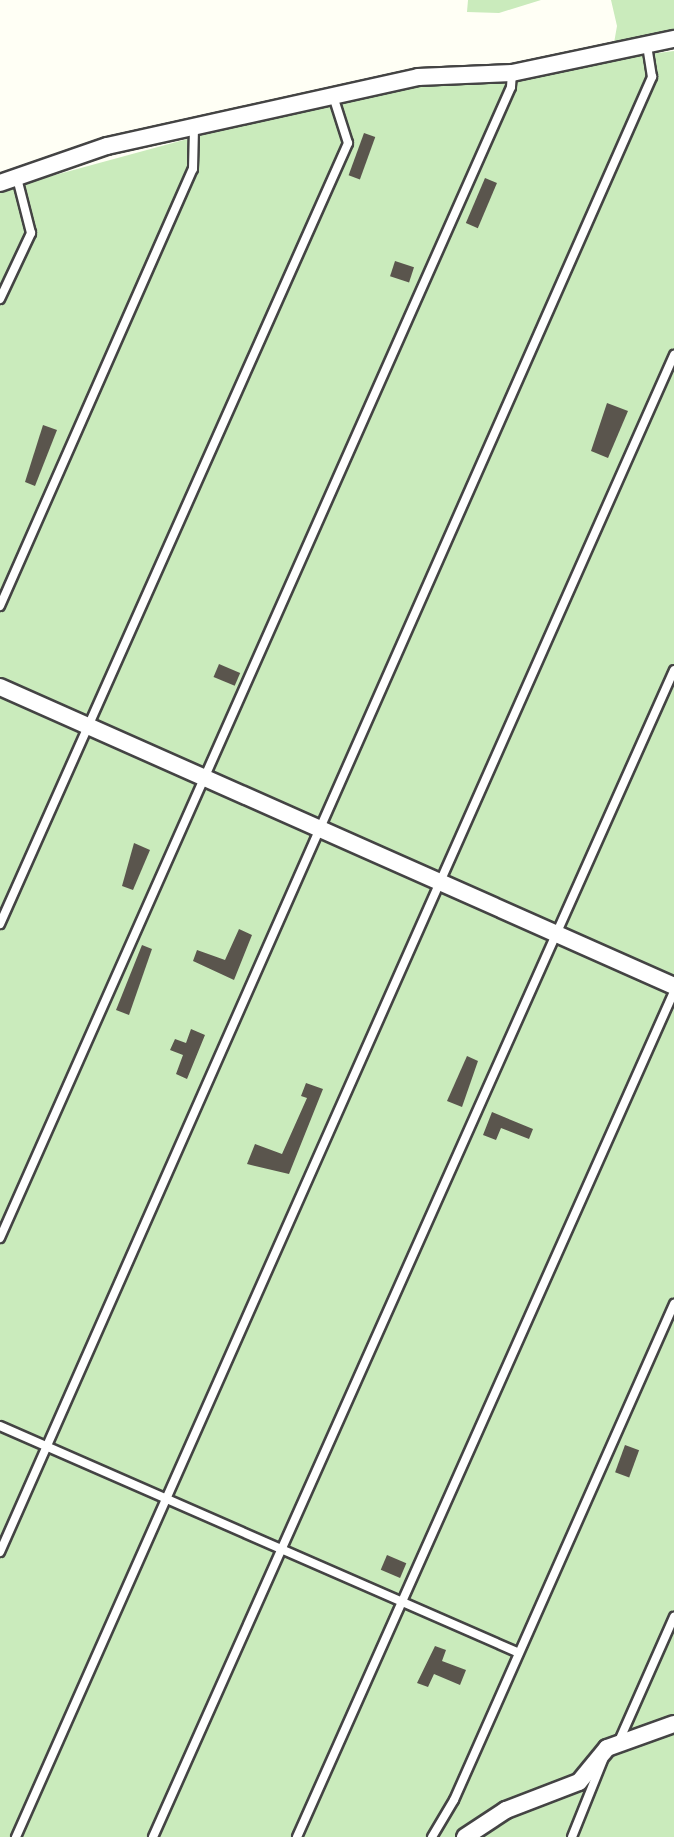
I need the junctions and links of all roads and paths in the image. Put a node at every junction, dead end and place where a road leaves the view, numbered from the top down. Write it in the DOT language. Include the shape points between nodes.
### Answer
graph roads {
  1 [pos="674,39"];
  2 [pos="647,44"];
  3 [pos="512,73"];
  4 [pos="333,96"];
  5 [pos="194,129"];
  6 [pos="17,177"];
  7 [pos="0,183"];
  8 [pos="0,299"];
  9 [pos="674,355"];
  10 [pos="0,606"];
  11 [pos="674,670"];
  12 [pos="0,687"];
  13 [pos="87,727"];
  14 [pos="206,780"];
  15 [pos="322,832"];
  16 [pos="438,885"];
  17 [pos="0,924"];
  18 [pos="556,934"];
  19 [pos="674,989"];
  20 [pos="0,1238"];
  21 [pos="674,1304"];
  22 [pos="0,1426"];
  23 [pos="47,1446"];
  24 [pos="165,1500"];
  25 [pos="282,1550"];
  26 [pos="0,1552"];
  27 [pos="403,1603"];
  28 [pos="674,1617"];
  29 [pos="519,1653"];
  30 [pos="674,1724"];
  31 [pos="613,1746"];
  32 [pos="16,1837"];
  33 [pos="153,1837"];
  34 [pos="297,1837"];
  35 [pos="432,1837"];
  36 [pos="465,1837"];
  37 [pos="572,1837"];
  1 -- 2 [label="street"];
  2 -- 3 [label="street"];
  2 -- 15 [label="lane" via="652,77"];
  3 -- 4 [label="street" via="418,77"];
  3 -- 14 [label="lane" via="511,87"];
  4 -- 5 [label="street"];
  4 -- 13 [label="lane" via="348,143"];
  5 -- 6 [label="street" via="107,146"];
  5 -- 10 [label="lane" via="193,169"];
  6 -- 7 [label="street"];
  6 -- 8 [label="lane" via="31,233"];
  9 -- 16 [label="lane"];
  11 -- 18 [label="lane"];
  12 -- 13 [label="street"];
  13 -- 14 [label="street"];
  13 -- 17 [label="lane"];
  14 -- 15 [label="street"];
  14 -- 20 [label="lane"];
  15 -- 16 [label="street"];
  15 -- 23 [label="lane"];
  16 -- 18 [label="street"];
  16 -- 24 [label="lane"];
  18 -- 19 [label="street"];
  18 -- 25 [label="lane"];
  19 -- 27 [label="lane"];
  21 -- 29 [label="lane"];
  22 -- 23 [label="lane"];
  23 -- 24 [label="lane"];
  23 -- 26 [label="lane"];
  24 -- 25 [label="lane"];
  24 -- 32 [label="lane"];
  25 -- 27 [label="lane"];
  25 -- 33 [label="lane"];
  27 -- 29 [label="lane"];
  27 -- 34 [label="lane"];
  28 -- 31 [label="lane"];
  29 -- 35 [label="lane"];
  30 -- 31 [label="street"];
  31 -- 36 [label="street" via="579,1782 506,1810"];
  31 -- 37 [label="lane"];
}
